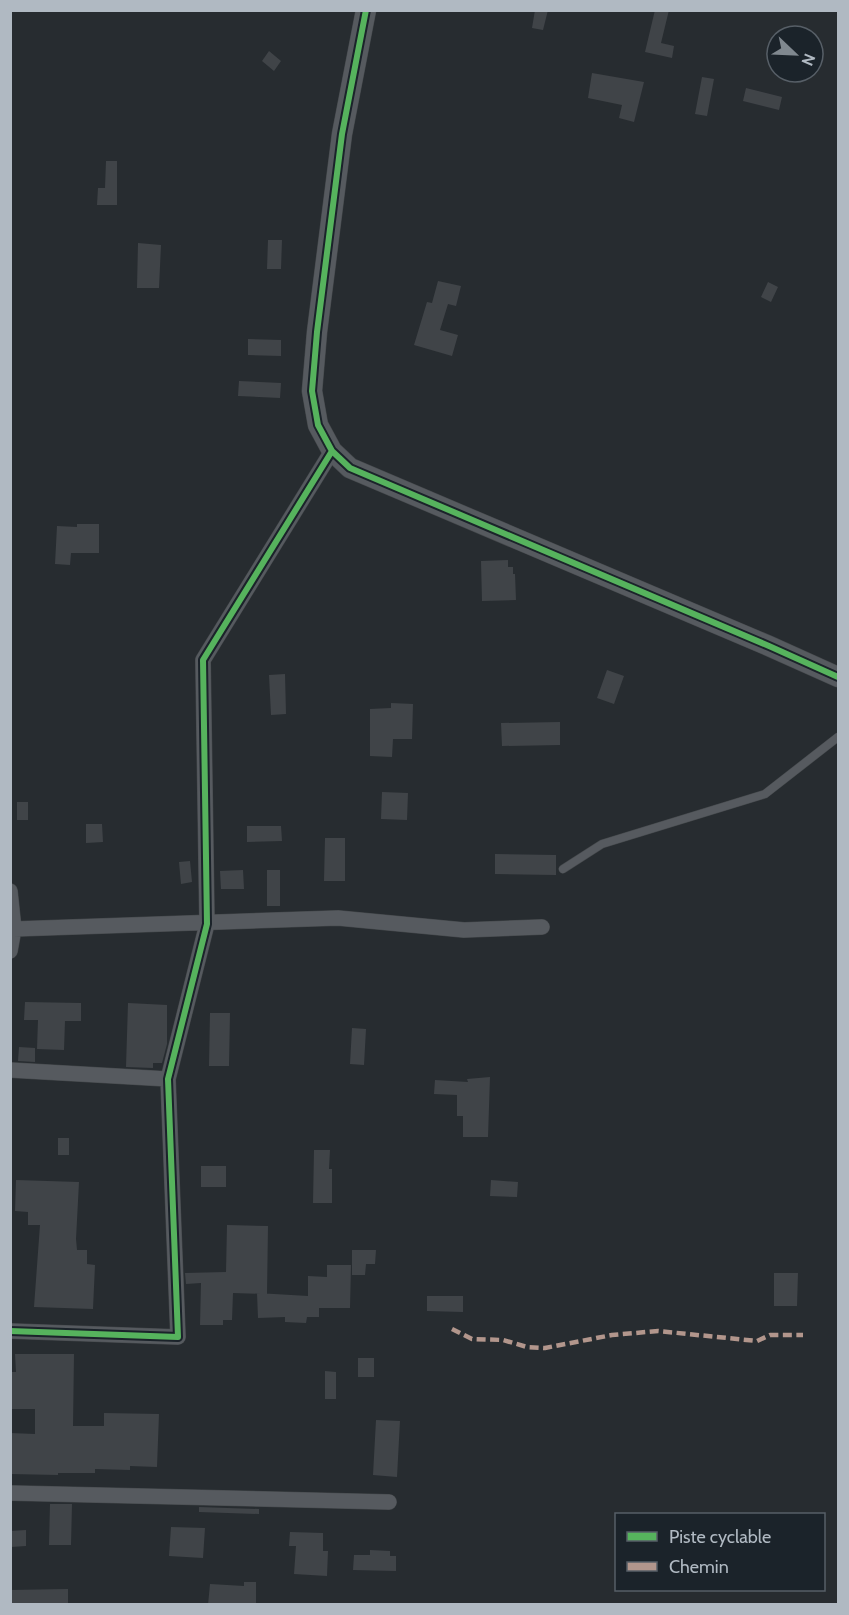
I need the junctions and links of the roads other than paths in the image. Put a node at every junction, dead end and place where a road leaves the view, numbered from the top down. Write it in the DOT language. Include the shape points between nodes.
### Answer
graph roads {
  1 [pos="366,10"];
  2 [pos="332,451"];
  3 [pos="838,677"];
  4 [pos="838,736"];
  5 [pos="563,869"];
  6 [pos="10,891"];
  7 [pos="207,924"];
  8 [pos="542,927"];
  9 [pos="14,929"];
  10 [pos="10,951"];
  11 [pos="10,1070"];
  12 [pos="168,1078"];
  13 [pos="10,1331"];
  14 [pos="10,1493"];
  15 [pos="389,1502"];
  1 -- 2 [label="street" via="342,134 312,391 318,425"];
  2 -- 3 [label="street" via="350,468"];
  2 -- 7 [label="street" via="202,660"];
  4 -- 5 [label="lane" via="765,794 602,844"];
  6 -- 9 [label="street"];
  7 -- 8 [label="street" via="338,918 464,930"];
  7 -- 9 [label="street"];
  7 -- 12 [label="street"];
  9 -- 10 [label="street"];
  11 -- 12 [label="street"];
  12 -- 13 [label="street" via="178,1337"];
  14 -- 15 [label="street"];
}
